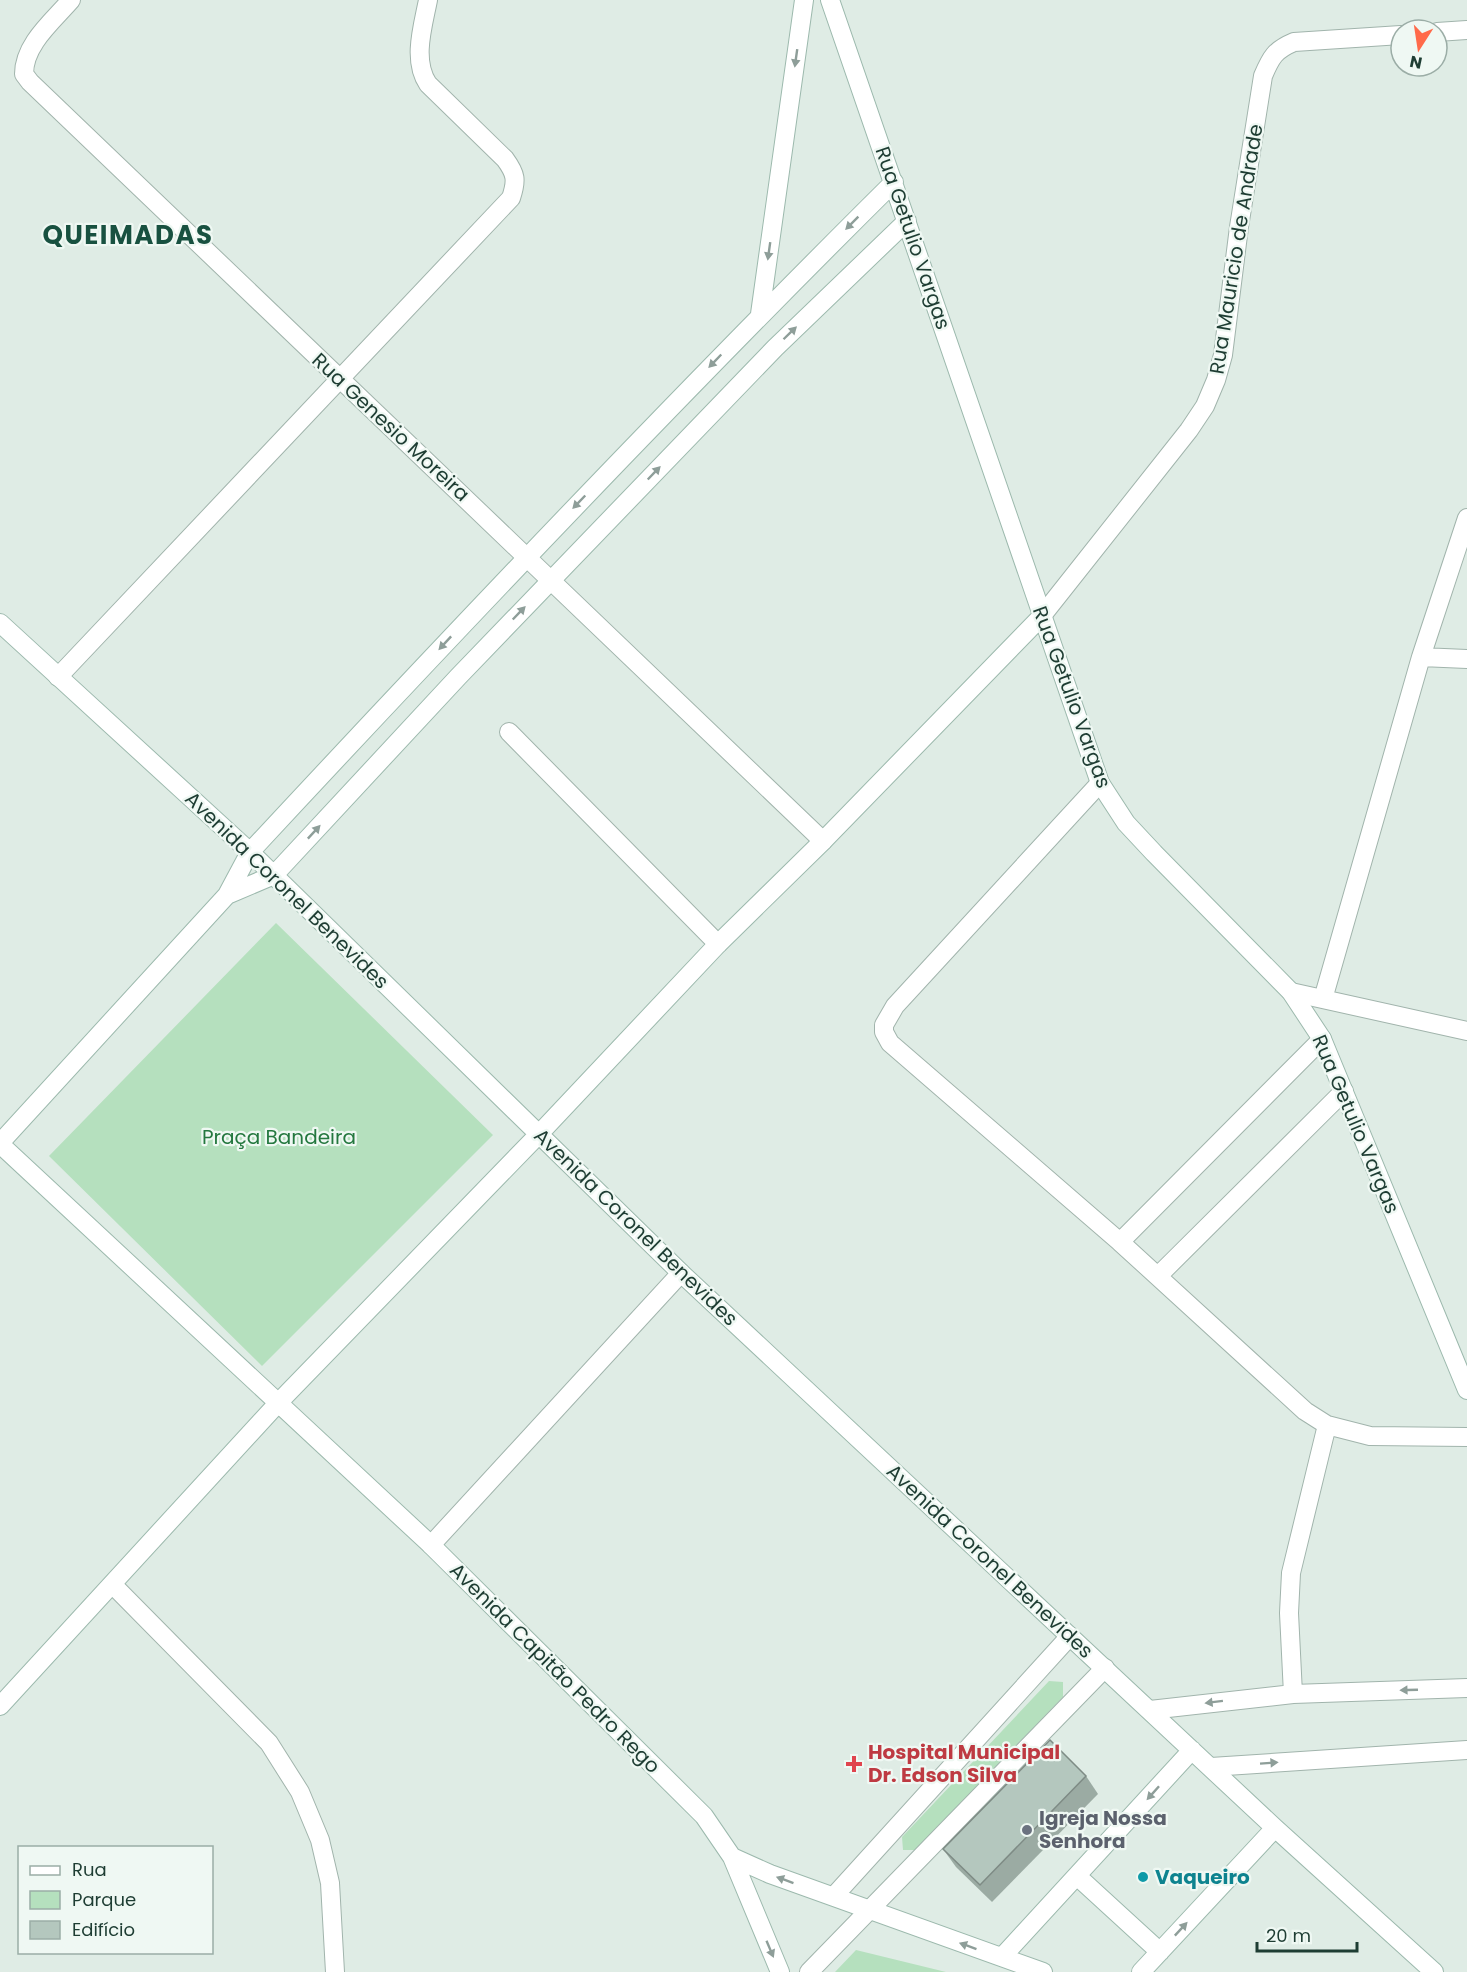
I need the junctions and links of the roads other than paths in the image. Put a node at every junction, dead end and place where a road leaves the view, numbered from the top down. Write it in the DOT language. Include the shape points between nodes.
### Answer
graph roads {
  1 [pos="71,0"];
  2 [pos="428,0"];
  3 [pos="804,0"];
  4 [pos="830,0"];
  5 [pos="1467,30"];
  6 [pos="1449,31"];
  7 [pos="1389,35"];
  8 [pos="894,182"];
  9 [pos="907,221"];
  10 [pos="760,314"];
  11 [pos="339,378"];
  12 [pos="1467,518"];
  13 [pos="528,555"];
  14 [pos="552,578"];
  15 [pos="1041,617"];
  16 [pos="0,623"];
  17 [pos="1421,657"];
  18 [pos="1467,659"];
  19 [pos="58,677"];
  20 [pos="509,732"];
  21 [pos="1100,783"];
  22 [pos="823,841"];
  23 [pos="250,852"];
  24 [pos="274,875"];
  25 [pos="227,895"];
  26 [pos="718,944"];
  27 [pos="1291,992"];
  28 [pos="1323,999"];
  29 [pos="1467,1031"];
  30 [pos="1322,1039"];
  31 [pos="1344,1091"];
  32 [pos="540,1133"];
  33 [pos="0,1144"];
  34 [pos="1120,1242"];
  35 [pos="681,1273"];
  36 [pos="1158,1276"];
  37 [pos="1467,1390"];
  38 [pos="279,1402"];
  39 [pos="1327,1425"];
  40 [pos="1467,1437"];
  41 [pos="430,1545"];
  42 [pos="113,1585"];
  43 [pos="1070,1636"];
  44 [pos="1106,1668"];
  45 [pos="1467,1688"];
  46 [pos="1293,1694"];
  47 [pos="0,1706"];
  48 [pos="1150,1710"];
  49 [pos="1192,1750"];
  50 [pos="1467,1750"];
  51 [pos="1211,1767"];
  52 [pos="1275,1828"];
  53 [pos="732,1857"];
  54 [pos="1077,1876"];
  55 [pos="834,1896"];
  56 [pos="870,1910"];
  57 [pos="1160,1952"];
  58 [pos="1002,1957"];
  59 [pos="335,1972"];
  60 [pos="780,1972"];
  61 [pos="809,1972"];
  62 [pos="1043,1972"];
  63 [pos="1141,1972"];
  64 [pos="1434,1972"];
  1 -- 11 [label="street, Rua Genesio Moreira" via="36,40 24,74"];
  2 -- 11 [label="street" via="421,37 421,74 514,171 511,198"];
  3 -- 10 [label="street, one-way"];
  4 -- 8 [label="street, Rua Getulio Vargas"];
  5 -- 6 [label="street"];
  7 -- 15 [label="street, Rua Mauricio de Andrade" via="1294,42 1272,57 1263,76 1223,355 1216,380 1189,430"];
  8 -- 9 [label="street, Rua Getulio Vargas"];
  8 -- 10 [label="street, one-way"];
  14 -- 9 [label="street, one-way" via="774,348"];
  9 -- 15 [label="street, Rua Getulio Vargas"];
  10 -- 13 [label="street, one-way"];
  11 -- 13 [label="street, Rua Genesio Moreira"];
  11 -- 19 [label="street"];
  12 -- 17 [label="street"];
  13 -- 14 [label="street, Rua Genesio Moreira"];
  13 -- 23 [label="street, one-way"];
  14 -- 22 [label="street, Rua Genesio Moreira"];
  24 -- 14 [label="street, one-way"];
  15 -- 21 [label="street, Rua Getulio Vargas"];
  15 -- 22 [label="street, Rua Mauricio de Andrade"];
  16 -- 19 [label="street, Avenida Coronel Benevides"];
  17 -- 18 [label="street"];
  17 -- 28 [label="street"];
  19 -- 23 [label="street, Avenida Coronel Benevides"];
  20 -- 26 [label="street"];
  21 -- 27 [label="street, Rua Getulio Vargas" via="1126,823"];
  21 -- 34 [label="street" via="895,1006 884,1032 890,1043"];
  22 -- 26 [label="street, Rua Mauricio de Andrade"];
  23 -- 24 [label="street, Avenida Coronel Benevides"];
  23 -- 25 [label="street"];
  24 -- 25 [label="street"];
  24 -- 32 [label="street, Avenida Coronel Benevides"];
  25 -- 33 [label="street"];
  26 -- 32 [label="street, Rua Mauricio de Andrade"];
  27 -- 28 [label="street"];
  27 -- 30 [label="street, Rua Getulio Vargas"];
  28 -- 29 [label="street"];
  30 -- 31 [label="street, Rua Getulio Vargas"];
  30 -- 34 [label="street"];
  31 -- 36 [label="street"];
  31 -- 37 [label="street, Rua Getulio Vargas"];
  32 -- 35 [label="street, Avenida Coronel Benevides"];
  32 -- 38 [label="street, Rua Mauricio de Andrade"];
  33 -- 38 [label="street"];
  34 -- 36 [label="street"];
  35 -- 41 [label="street"];
  35 -- 43 [label="street, Avenida Coronel Benevides"];
  36 -- 39 [label="street" via="1305,1411"];
  38 -- 41 [label="street, Avenida Capitão Pedro Rego"];
  38 -- 42 [label="street, Rua Mauricio de Andrade"];
  39 -- 40 [label="street" via="1370,1436"];
  39 -- 46 [label="street" via="1291,1573"];
  41 -- 53 [label="street, Avenida Capitão Pedro Rego" via="696,1808"];
  42 -- 47 [label="street, Rua Mauricio de Andrade"];
  42 -- 59 [label="street" via="269,1743 300,1792 320,1840 330,1883"];
  43 -- 44 [label="street, Avenida Coronel Benevides"];
  43 -- 55 [label="street"];
  44 -- 48 [label="street, Avenida Coronel Benevides"];
  44 -- 56 [label="street"];
  45 -- 46 [label="street, one-way"];
  46 -- 48 [label="street, one-way"];
  48 -- 49 [label="street, Avenida Coronel Benevides"];
  49 -- 51 [label="street, Avenida Coronel Benevides"];
  49 -- 54 [label="street, one-way"];
  51 -- 50 [label="street, one-way"];
  51 -- 52 [label="street, Avenida Coronel Benevides"];
  57 -- 52 [label="street, one-way"];
  52 -- 64 [label="street, Avenida Coronel Benevides"];
  55 -- 53 [label="street, one-way" via="770,1875"];
  53 -- 60 [label="street, Avenida Capitão Pedro Rego, one-way"];
  54 -- 57 [label="street"];
  54 -- 58 [label="street"];
  55 -- 56 [label="street"];
  58 -- 56 [label="street, one-way"];
  56 -- 61 [label="street"];
  57 -- 63 [label="street"];
  58 -- 62 [label="street"];
}
